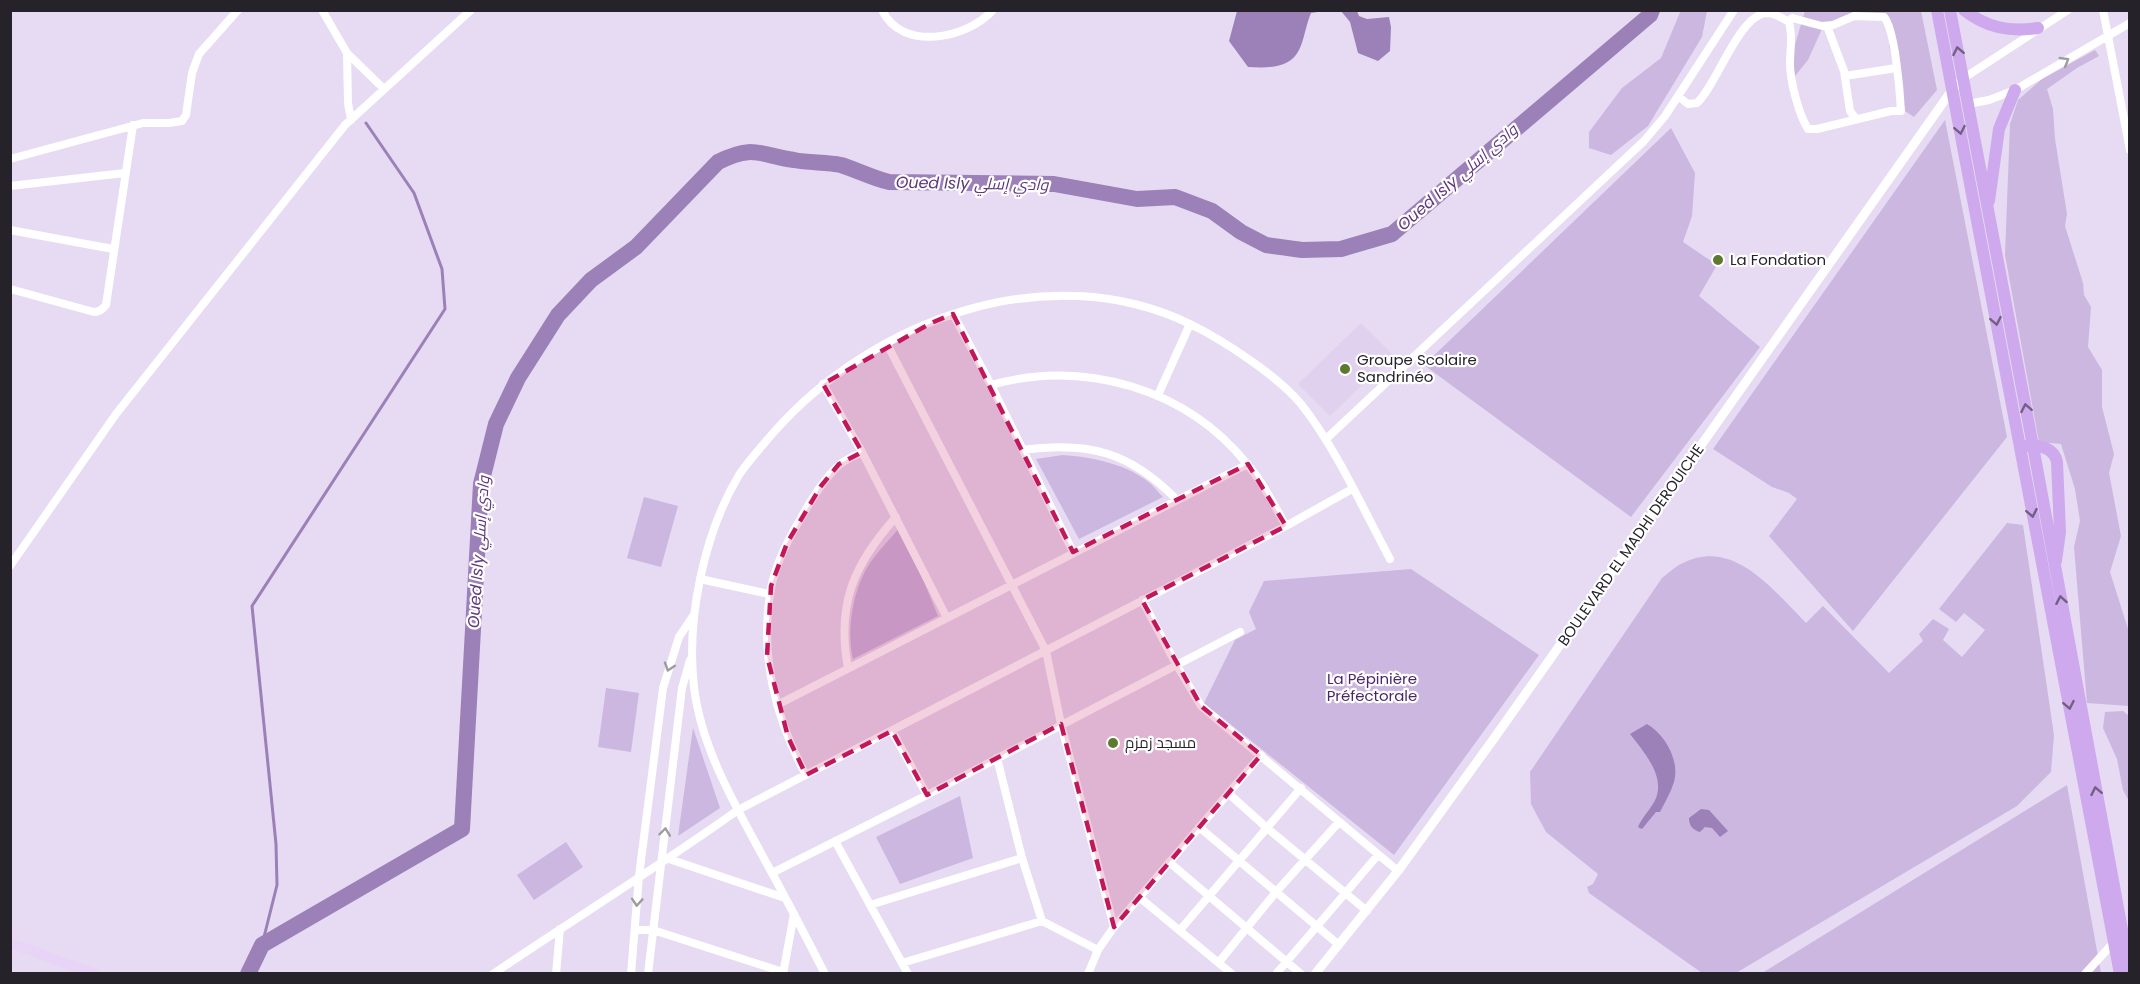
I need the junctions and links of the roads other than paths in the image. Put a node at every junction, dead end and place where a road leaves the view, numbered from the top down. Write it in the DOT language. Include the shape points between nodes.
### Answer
graph roads {
  1 [pos="238,10"];
  2 [pos="322,10"];
  3 [pos="328,10"];
  4 [pos="471,10"];
  5 [pos="882,10"];
  6 [pos="993,10"];
  7 [pos="1734,10"];
  8 [pos="1937,10"];
  9 [pos="1950,10"];
  10 [pos="1964,10"];
  11 [pos="2068,10"];
  12 [pos="2103,10"];
  13 [pos="328,20"];
  14 [pos="1789,21"];
  15 [pos="2130,22"];
  16 [pos="1827,26"];
  17 [pos="2038,28"];
  18 [pos="2108,36"];
  19 [pos="347,53"];
  20 [pos="1896,68"];
  21 [pos="1845,76"];
  22 [pos="1964,78"];
  23 [pos="384,88"];
  24 [pos="1952,90"];
  25 [pos="2015,90"];
  26 [pos="1678,96"];
  27 [pos="1968,104"];
  28 [pos="1955,106"];
  29 [pos="1938,110"];
  30 [pos="2126,111"];
  31 [pos="1856,118"];
  32 [pos="351,120"];
  33 [pos="133,125"];
  34 [pos="2130,150"];
  35 [pos="10,159"];
  36 [pos="125,173"];
  37 [pos="10,186"];
  38 [pos="1988,211"];
  39 [pos="10,230"];
  40 [pos="113,249"];
  41 [pos="10,289"];
  42 [pos="953,314"];
  43 [pos="1190,324"];
  44 [pos="887,344"];
  45 [pos="823,384"];
  46 [pos="991,385"];
  47 [pos="1158,395"];
  48 [pos="1326,439"];
  49 [pos="2033,446"];
  50 [pos="2020,447"];
  51 [pos="1023,450"];
  52 [pos="862,452"];
  53 [pos="1248,464"];
  54 [pos="1352,489"];
  55 [pos="1176,499"];
  56 [pos="896,517"];
  57 [pos="1286,526"];
  58 [pos="1073,552"];
  59 [pos="1390,559"];
  60 [pos="2054,565"];
  61 [pos="10,566"];
  62 [pos="700,579"];
  63 [pos="1012,584"];
  64 [pos="770,594"];
  65 [pos="1142,600"];
  66 [pos="694,614"];
  67 [pos="948,618"];
  68 [pos="1240,632"];
  69 [pos="1046,651"];
  70 [pos="692,654"];
  71 [pos="1176,664"];
  72 [pos="848,668"];
  73 [pos="777,705"];
  74 [pos="1061,724"];
  75 [pos="892,731"];
  76 [pos="1261,755"];
  77 [pos="997,758"];
  78 [pos="806,775"];
  79 [pos="1301,788"];
  80 [pos="1228,793"];
  81 [pos="927,795"];
  82 [pos="738,810"];
  83 [pos="1339,822"];
  84 [pos="1198,827"];
  85 [pos="1267,828"];
  86 [pos="835,841"];
  87 [pos="1377,855"];
  88 [pos="1022,858"];
  89 [pos="669,859"];
  90 [pos="1306,859"];
  91 [pos="1238,861"];
  92 [pos="1169,862"];
  93 [pos="661,864"];
  94 [pos="1398,871"];
  95 [pos="772,873"];
  96 [pos="639,876"];
  97 [pos="1276,892"];
  98 [pos="1344,892"];
  99 [pos="1210,895"];
  100 [pos="1139,897"];
  101 [pos="785,898"];
  102 [pos="870,905"];
  103 [pos="1367,911"];
  104 [pos="794,914"];
  105 [pos="1042,921"];
  106 [pos="1247,926"];
  107 [pos="1315,926"];
  108 [pos="1114,927"];
  109 [pos="560,929"];
  110 [pos="636,930"];
  111 [pos="653,930"];
  112 [pos="1180,930"];
  113 [pos="2122,937"];
  114 [pos="10,943"];
  115 [pos="1339,945"];
  116 [pos="1098,951"];
  117 [pos="1287,961"];
  118 [pos="1219,962"];
  119 [pos="902,963"];
  120 [pos="783,973"];
  121 [pos="2130,973"];
  122 [pos="95,974"];
  123 [pos="493,974"];
  124 [pos="556,974"];
  125 [pos="631,974"];
  126 [pos="648,974"];
  127 [pos="825,974"];
  128 [pos="908,974"];
  129 [pos="1088,974"];
  130 [pos="1232,974"];
  131 [pos="1276,974"];
  132 [pos="1301,974"];
  133 [pos="1315,974"];
  134 [pos="2085,974"];
  135 [pos="2120,974"];
  1 -- 33 [label="street" via="200,54 192,73 184,119"];
  2 -- 13 [label="street"];
  3 -- 13 [label="street"];
  4 -- 23 [label="street"];
  5 -- 6 [label="street" via="894,26 918,37 971,28"];
  7 -- 26 [label="street"];
  8 -- 24 [label="main road"];
  22 -- 9 [label="main road, one-way"];
  10 -- 17 [label="main road" via="1992,27"];
  11 -- 17 [label="street"];
  12 -- 18 [label="street"];
  13 -- 19 [label="street"];
  14 -- 16 [label="street" via="1792,18"];
  14 -- 26 [label="street" via="1770,13 1756,16 1701,100 1693,105"];
  14 -- 31 [label="street" via="1792,82 1806,127 1812,130"];
  15 -- 18 [label="street"];
  16 -- 20 [label="street" via="1854,16 1884,17"];
  16 -- 21 [label="street"];
  17 -- 22 [label="street"];
  25 -- 18 [label="street, one-way"];
  18 -- 30 [label="street"];
  19 -- 23 [label="street"];
  19 -- 32 [label="street"];
  20 -- 21 [label="street"];
  20 -- 31 [label="street" via="1901,111"];
  21 -- 31 [label="street" via="1850,111"];
  22 -- 24 [label="street, BOULEVARD EL MADHI DEROUICHE"];
  22 -- 27 [label="main road"];
  23 -- 32 [label="street"];
  24 -- 28 [label="main road"];
  24 -- 29 [label="street, BOULEVARD EL MADHI DEROUICHE"];
  25 -- 27 [label="street"];
  25 -- 38 [label="main road" via="1999,129"];
  26 -- 48 [label="street" via="1644,141"];
  27 -- 28 [label="street"];
  27 -- 38 [label="main road"];
  28 -- 29 [label="street"];
  28 -- 50 [label="main road, one-way"];
  29 -- 94 [label="street, BOULEVARD EL MADHI DEROUICHE"];
  30 -- 34 [label="street"];
  32 -- 61 [label="street" via="116,414"];
  33 -- 35 [label="street"];
  33 -- 36 [label="street"];
  36 -- 37 [label="street"];
  36 -- 40 [label="street"];
  49 -- 38 [label="main road, one-way"];
  39 -- 40 [label="street"];
  40 -- 41 [label="street" via="106,305 100,311"];
  42 -- 43 [label="street" via="1017,298 1086,297 1122,301"];
  42 -- 44 [label="street"];
  42 -- 46 [label="street"];
  43 -- 47 [label="street"];
  43 -- 48 [label="street" via="1228,345 1282,386"];
  44 -- 45 [label="street"];
  44 -- 63 [label="street"];
  45 -- 52 [label="street"];
  45 -- 62 [label="street" via="799,405 738,477 717,524"];
  46 -- 47 [label="street" via="1030,377 1068,376 1110,381"];
  46 -- 51 [label="street"];
  47 -- 53 [label="street" via="1205,421"];
  48 -- 54 [label="street"];
  49 -- 50 [label="main road"];
  49 -- 60 [label="main road"];
  49 -- 60 [label="main road" via="2053,452 2057,462 2060,532"];
  50 -- 113 [label="main road, one-way"];
  51 -- 55 [label="street" via="1054,447 1101,451 1143,470"];
  51 -- 58 [label="street"];
  52 -- 56 [label="street"];
  52 -- 64 [label="street" via="839,464 813,497 787,543"];
  53 -- 55 [label="street"];
  53 -- 57 [label="street"];
  54 -- 57 [label="street"];
  54 -- 59 [label="street"];
  55 -- 58 [label="street"];
  56 -- 67 [label="street"];
  56 -- 72 [label="street" via="860,563 851,588 844,629"];
  57 -- 65 [label="street"];
  58 -- 63 [label="street"];
  113 -- 60 [label="main road, one-way"];
  62 -- 64 [label="street"];
  62 -- 66 [label="street"];
  63 -- 67 [label="street"];
  63 -- 69 [label="street"];
  64 -- 73 [label="street" via="767,656"];
  65 -- 69 [label="street"];
  65 -- 71 [label="street"];
  66 -- 70 [label="street"];
  66 -- 96 [label="street, one-way" via="679,637 663,688"];
  67 -- 72 [label="street"];
  68 -- 71 [label="street"];
  69 -- 74 [label="street"];
  69 -- 75 [label="street"];
  70 -- 82 [label="street" via="698,711"];
  93 -- 70 [label="street, one-way" via="682,688"];
  71 -- 74 [label="street"];
  71 -- 76 [label="street" via="1201,706"];
  72 -- 73 [label="street"];
  73 -- 78 [label="street"];
  74 -- 77 [label="street"];
  74 -- 108 [label="street"];
  75 -- 78 [label="street"];
  75 -- 81 [label="street"];
  76 -- 79 [label="street"];
  76 -- 80 [label="street"];
  77 -- 81 [label="street"];
  77 -- 88 [label="street"];
  78 -- 82 [label="street"];
  79 -- 83 [label="street"];
  79 -- 85 [label="street"];
  80 -- 84 [label="street"];
  80 -- 85 [label="street"];
  81 -- 86 [label="street"];
  82 -- 89 [label="street"];
  82 -- 95 [label="street"];
  83 -- 87 [label="street"];
  83 -- 90 [label="street"];
  84 -- 91 [label="street"];
  84 -- 92 [label="street"];
  85 -- 90 [label="street"];
  85 -- 91 [label="street"];
  86 -- 95 [label="street"];
  86 -- 102 [label="street"];
  87 -- 94 [label="street"];
  87 -- 98 [label="street"];
  88 -- 102 [label="street"];
  88 -- 105 [label="street"];
  89 -- 93 [label="street"];
  89 -- 101 [label="street"];
  90 -- 97 [label="street"];
  90 -- 98 [label="street"];
  91 -- 97 [label="street"];
  91 -- 99 [label="street"];
  92 -- 99 [label="street"];
  92 -- 100 [label="street"];
  93 -- 96 [label="street"];
  93 -- 111 [label="street"];
  94 -- 103 [label="street, BOULEVARD EL MADHI DEROUICHE"];
  95 -- 101 [label="street"];
  96 -- 109 [label="street"];
  96 -- 110 [label="street, one-way"];
  97 -- 106 [label="street"];
  97 -- 107 [label="street"];
  98 -- 103 [label="street"];
  98 -- 107 [label="street"];
  99 -- 106 [label="street"];
  99 -- 112 [label="street"];
  100 -- 108 [label="street"];
  100 -- 112 [label="street"];
  101 -- 104 [label="street"];
  102 -- 119 [label="street"];
  103 -- 115 [label="street, BOULEVARD EL MADHI DEROUICHE"];
  104 -- 120 [label="street"];
  104 -- 127 [label="street"];
  105 -- 116 [label="street"];
  105 -- 119 [label="street"];
  106 -- 117 [label="street"];
  106 -- 118 [label="street"];
  107 -- 115 [label="street"];
  107 -- 117 [label="street"];
  108 -- 116 [label="street"];
  109 -- 123 [label="street"];
  109 -- 124 [label="street"];
  110 -- 111 [label="street"];
  110 -- 125 [label="street"];
  111 -- 120 [label="street"];
  111 -- 126 [label="street"];
  112 -- 118 [label="street"];
  113 -- 121 [label="main road"];
  113 -- 134 [label="street"];
  113 -- 135 [label="main road"];
  114 -- 122 [label="main road"];
  115 -- 133 [label="street, BOULEVARD EL MADHI DEROUICHE"];
  116 -- 129 [label="street"];
  117 -- 131 [label="street"];
  117 -- 132 [label="street"];
  118 -- 130 [label="street"];
  119 -- 128 [label="street"];
}
